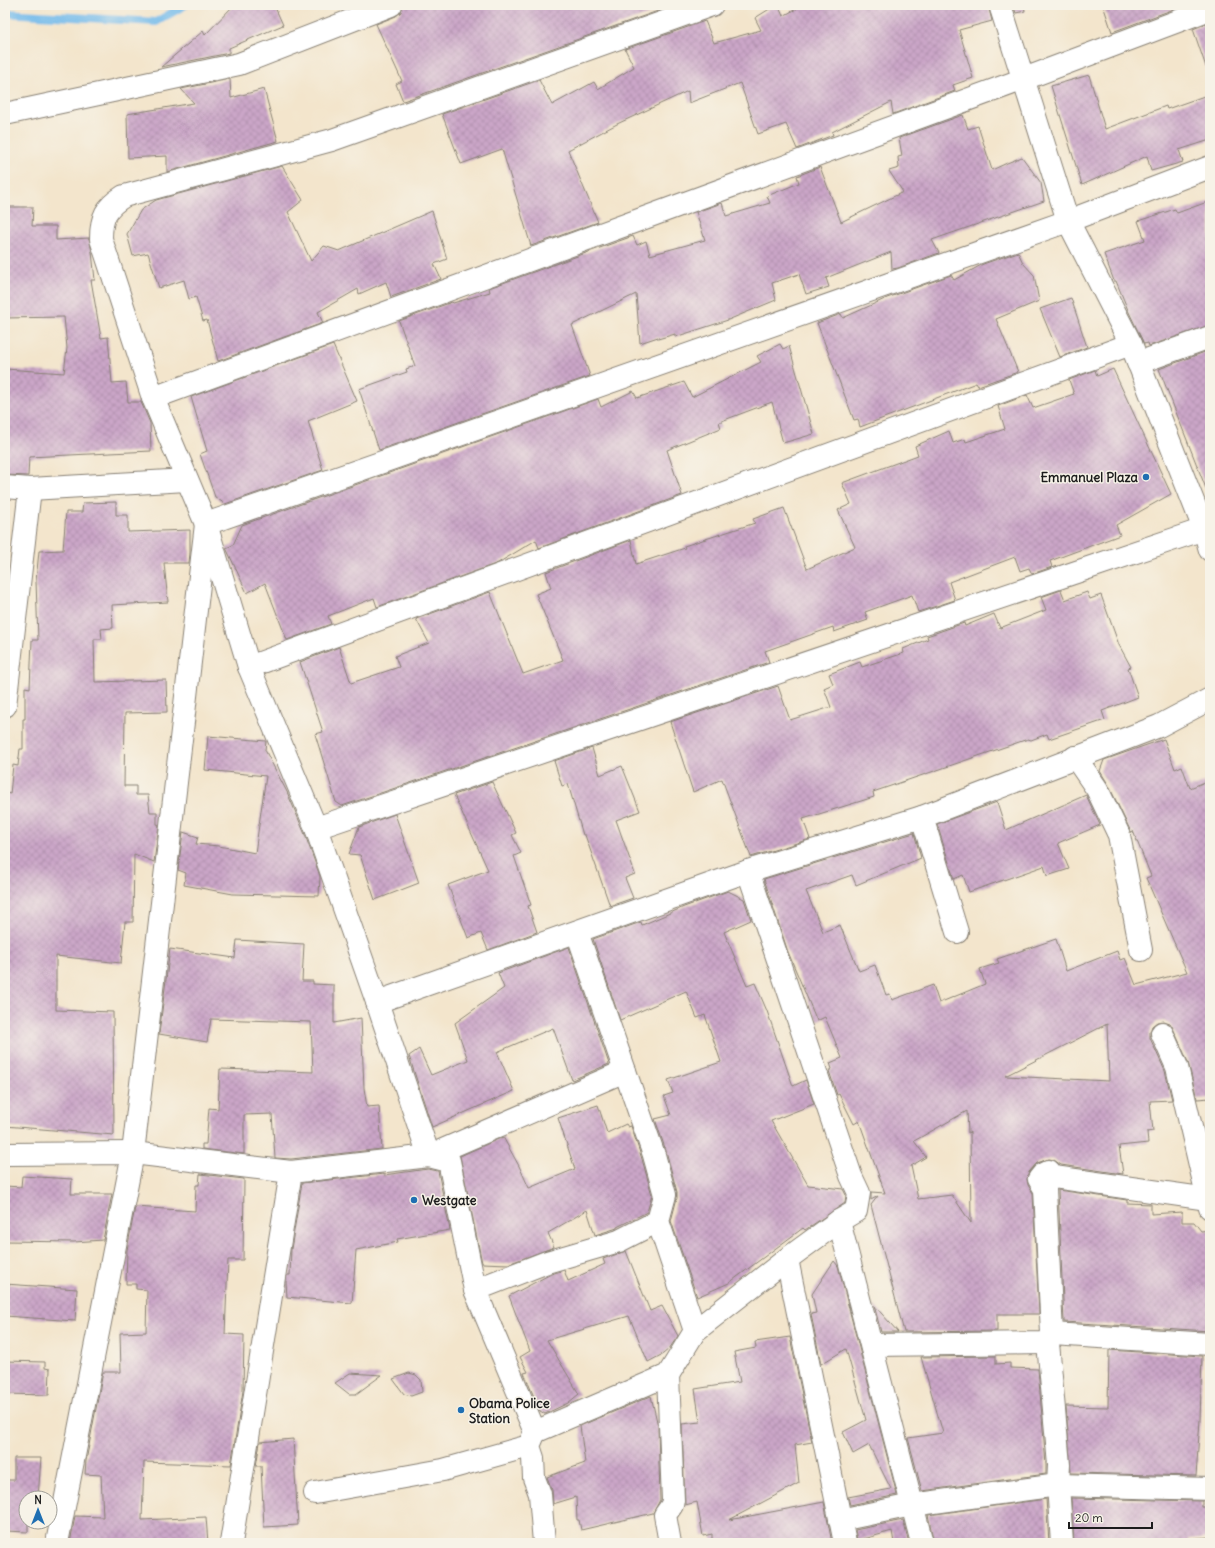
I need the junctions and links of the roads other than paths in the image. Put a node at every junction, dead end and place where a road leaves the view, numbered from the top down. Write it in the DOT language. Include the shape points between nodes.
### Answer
graph roads {
  1 [pos="391,5"];
  2 [pos="712,5"];
  3 [pos="1000,5"];
  4 [pos="1210,9"];
  5 [pos="1024,79"];
  6 [pos="5,114"];
  7 [pos="1210,167"];
  8 [pos="1068,221"];
  9 [pos="1210,337"];
  10 [pos="1135,354"];
  11 [pos="152,398"];
  12 [pos="187,480"];
  13 [pos="5,487"];
  14 [pos="30,489"];
  15 [pos="206,524"];
  16 [pos="1208,536"];
  17 [pos="249,667"];
  18 [pos="1210,698"];
  19 [pos="5,706"];
  20 [pos="1076,757"];
  21 [pos="922,817"];
  22 [pos="316,828"];
  23 [pos="748,871"];
  24 [pos="578,932"];
  25 [pos="957,932"];
  26 [pos="1141,950"];
  27 [pos="377,1002"];
  28 [pos="1162,1033"];
  29 [pos="625,1071"];
  30 [pos="133,1153"];
  31 [pos="5,1154"];
  32 [pos="429,1156"];
  33 [pos="291,1172"];
  34 [pos="1209,1204"];
  35 [pos="839,1221"];
  36 [pos="658,1222"];
  37 [pos="786,1259"];
  38 [pos="475,1290"];
  39 [pos="695,1332"];
  40 [pos="1050,1339"];
  41 [pos="1210,1344"];
  42 [pos="872,1345"];
  43 [pos="668,1375"];
  44 [pos="532,1439"];
  45 [pos="1058,1485"];
  46 [pos="1210,1488"];
  47 [pos="315,1493"];
  48 [pos="912,1505"];
  49 [pos="840,1520"];
  50 [pos="57,1543"];
  51 [pos="231,1543"];
  52 [pos="544,1543"];
  53 [pos="670,1543"];
  54 [pos="845,1543"];
  55 [pos="922,1543"];
  56 [pos="1062,1543"];
  1 -- 6 [label="street" via="239,64"];
  2 -- 11 [label="street" via="332,140 124,196 112,204 101,226 101,239"];
  3 -- 5 [label="street"];
  4 -- 5 [label="street"];
  5 -- 8 [label="street"];
  5 -- 11 [label="street"];
  7 -- 8 [label="street"];
  8 -- 10 [label="street"];
  8 -- 15 [label="street"];
  9 -- 10 [label="street"];
  10 -- 16 [label="street"];
  10 -- 17 [label="street"];
  11 -- 12 [label="street"];
  12 -- 14 [label="street"];
  12 -- 15 [label="street"];
  13 -- 14 [label="street"];
  14 -- 19 [label="street"];
  15 -- 17 [label="street"];
  15 -- 30 [label="street"];
  16 -- 22 [label="street"];
  17 -- 22 [label="street"];
  18 -- 20 [label="street" via="1159,726"];
  20 -- 21 [label="street"];
  20 -- 26 [label="street" via="1097,789 1119,835"];
  21 -- 23 [label="street"];
  21 -- 25 [label="street"];
  22 -- 27 [label="street"];
  23 -- 24 [label="street"];
  23 -- 35 [label="street" via="851,1176 859,1193 856,1211"];
  24 -- 27 [label="street"];
  24 -- 29 [label="street"];
  27 -- 32 [label="street"];
  28 -- 34 [label="street" via="1177,1067"];
  29 -- 32 [label="street"];
  29 -- 36 [label="street" via="665,1195"];
  30 -- 31 [label="street"];
  30 -- 33 [label="street"];
  30 -- 50 [label="street"];
  32 -- 33 [label="street"];
  32 -- 38 [label="street" via="449,1161"];
  33 -- 51 [label="street"];
  34 -- 40 [label="street" via="1054,1177 1049,1171 1043,1174 1039,1179 1045,1189"];
  35 -- 37 [label="street"];
  35 -- 42 [label="street"];
  36 -- 38 [label="street" via="619,1241 547,1262"];
  36 -- 39 [label="street"];
  37 -- 39 [label="street"];
  37 -- 49 [label="street"];
  38 -- 44 [label="street"];
  39 -- 43 [label="street"];
  40 -- 41 [label="street"];
  40 -- 42 [label="street"];
  40 -- 45 [label="street" via="1059,1465"];
  42 -- 48 [label="street"];
  43 -- 44 [label="street"];
  43 -- 53 [label="street" via="674,1500 665,1515"];
  44 -- 47 [label="street" via="443,1470"];
  44 -- 52 [label="street" via="534,1478 540,1494"];
  45 -- 46 [label="street"];
  45 -- 48 [label="street"];
  45 -- 56 [label="street"];
  48 -- 49 [label="street"];
  48 -- 55 [label="street"];
  49 -- 54 [label="street"];
}
